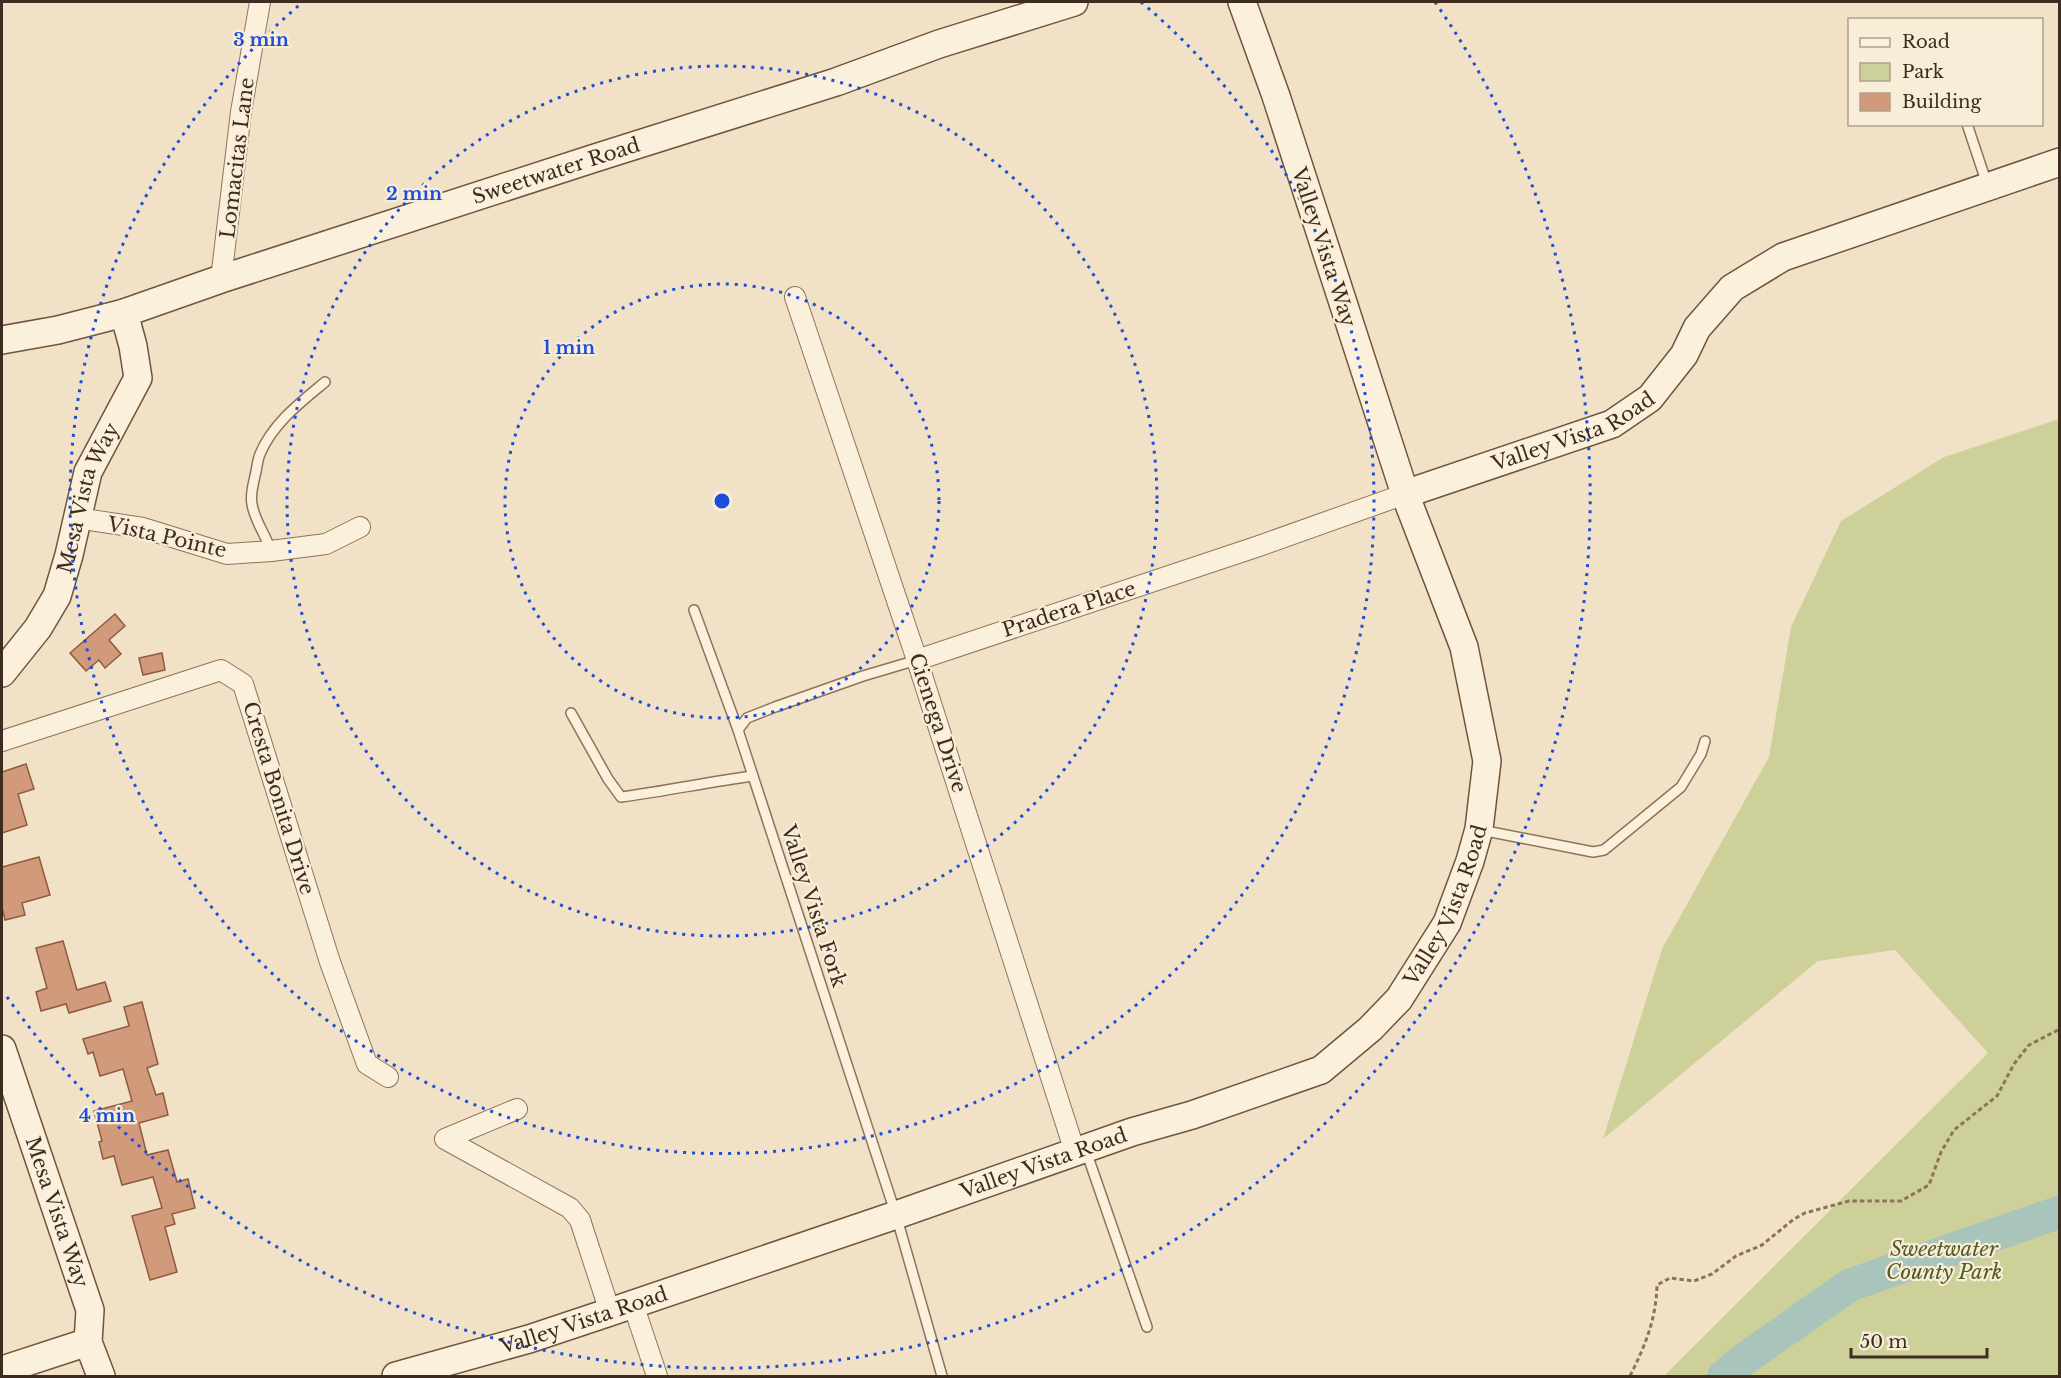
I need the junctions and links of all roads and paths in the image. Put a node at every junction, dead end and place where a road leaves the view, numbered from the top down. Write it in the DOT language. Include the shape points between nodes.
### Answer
graph roads {
  1 [pos="260,2"];
  2 [pos="1074,2"];
  3 [pos="1242,2"];
  4 [pos="1968,126"];
  5 [pos="2060,162"];
  6 [pos="1988,186"];
  7 [pos="221,279"];
  8 [pos="795,297"];
  9 [pos="124,314"];
  10 [pos="2,340"];
  11 [pos="325,382"];
  12 [pos="1405,494"];
  13 [pos="77,518"];
  14 [pos="360,526"];
  15 [pos="271,551"];
  16 [pos="694,610"];
  17 [pos="917,660"];
  18 [pos="2,673"];
  19 [pos="572,713"];
  20 [pos="738,730"];
  21 [pos="2,741"];
  22 [pos="1705,741"];
  23 [pos="753,776"];
  24 [pos="1479,829"];
  25 [pos="2060,1029"];
  26 [pos="2,1049"];
  27 [pos="388,1077"];
  28 [pos="517,1109"];
  29 [pos="1080,1150"];
  30 [pos="896,1215"];
  31 [pos="622,1308"];
  32 [pos="1147,1327"];
  33 [pos="88,1342"];
  34 [pos="2,1370"];
  35 [pos="101,1377"];
  36 [pos="396,1377"];
  37 [pos="657,1377"];
  38 [pos="942,1377"];
  39 [pos="1630,1377"];
  1 -- 7 [label="street, Lomacitas Lane" via="241,112"];
  2 -- 7 [label="street, Sweetwater Road"];
  3 -- 12 [label="street, Valley Vista Way"];
  4 -- 6 [label="lane"];
  5 -- 6 [label="street, Valley Vista Road"];
  6 -- 12 [label="street, Valley Vista Road" via="1783,256 1732,288 1697,328 1684,355 1650,398 1612,424"];
  7 -- 9 [label="street, Sweetwater Road"];
  8 -- 17 [label="street, Cienega Drive"];
  9 -- 10 [label="street, Sweetwater Road"];
  9 -- 13 [label="street, Mesa Vista Way" via="138,378 88,472"];
  11 -- 15 [label="lane" via="275,428 260,454 251,502"];
  12 -- 17 [label="street, Pradera Place"];
  12 -- 24 [label="street, Valley Vista Road" via="1464,647 1487,761"];
  13 -- 15 [label="street, Vista Pointe" via="143,528 226,554"];
  13 -- 18 [label="street, Mesa Vista Way" via="57,596 38,628"];
  14 -- 15 [label="street, Vista Pointe" via="326,544"];
  16 -- 20 [label="lane, Valley Vista Fork"];
  17 -- 20 [label="lane, Pradera Place" via="775,707 747,718"];
  17 -- 29 [label="street, Cienega Drive"];
  19 -- 23 [label="lane" via="621,797"];
  20 -- 23 [label="lane, Valley Vista Fork"];
  21 -- 27 [label="street, Cresta Bonita Drive" via="221,670 243,684 330,962 367,1064"];
  22 -- 24 [label="lane" via="1681,787 1604,850 1593,852"];
  23 -- 30 [label="lane, Valley Vista Fork"];
  24 -- 29 [label="street, Valley Vista Road" via="1447,923 1399,999 1321,1070"];
  25 -- 39 [label="path" via="2029,1045 1997,1096 1954,1130 1929,1185 1900,1201 1849,1201 1806,1213 1712,1274 1694,1281 1670,1278 1657,1285 1649,1336"];
  26 -- 33 [label="street, Mesa Vista Way" via="90,1310"];
  28 -- 31 [label="street" via="445,1139 570,1208 580,1220"];
  29 -- 30 [label="street, Valley Vista Road"];
  29 -- 32 [label="lane"];
  30 -- 31 [label="street, Valley Vista Road"];
  30 -- 38 [label="lane, Valley Vista Fork"];
  31 -- 36 [label="street, Valley Vista Road"];
  31 -- 37 [label="street"];
  33 -- 34 [label="street"];
  33 -- 35 [label="street, Mesa Vista Way"];
}
